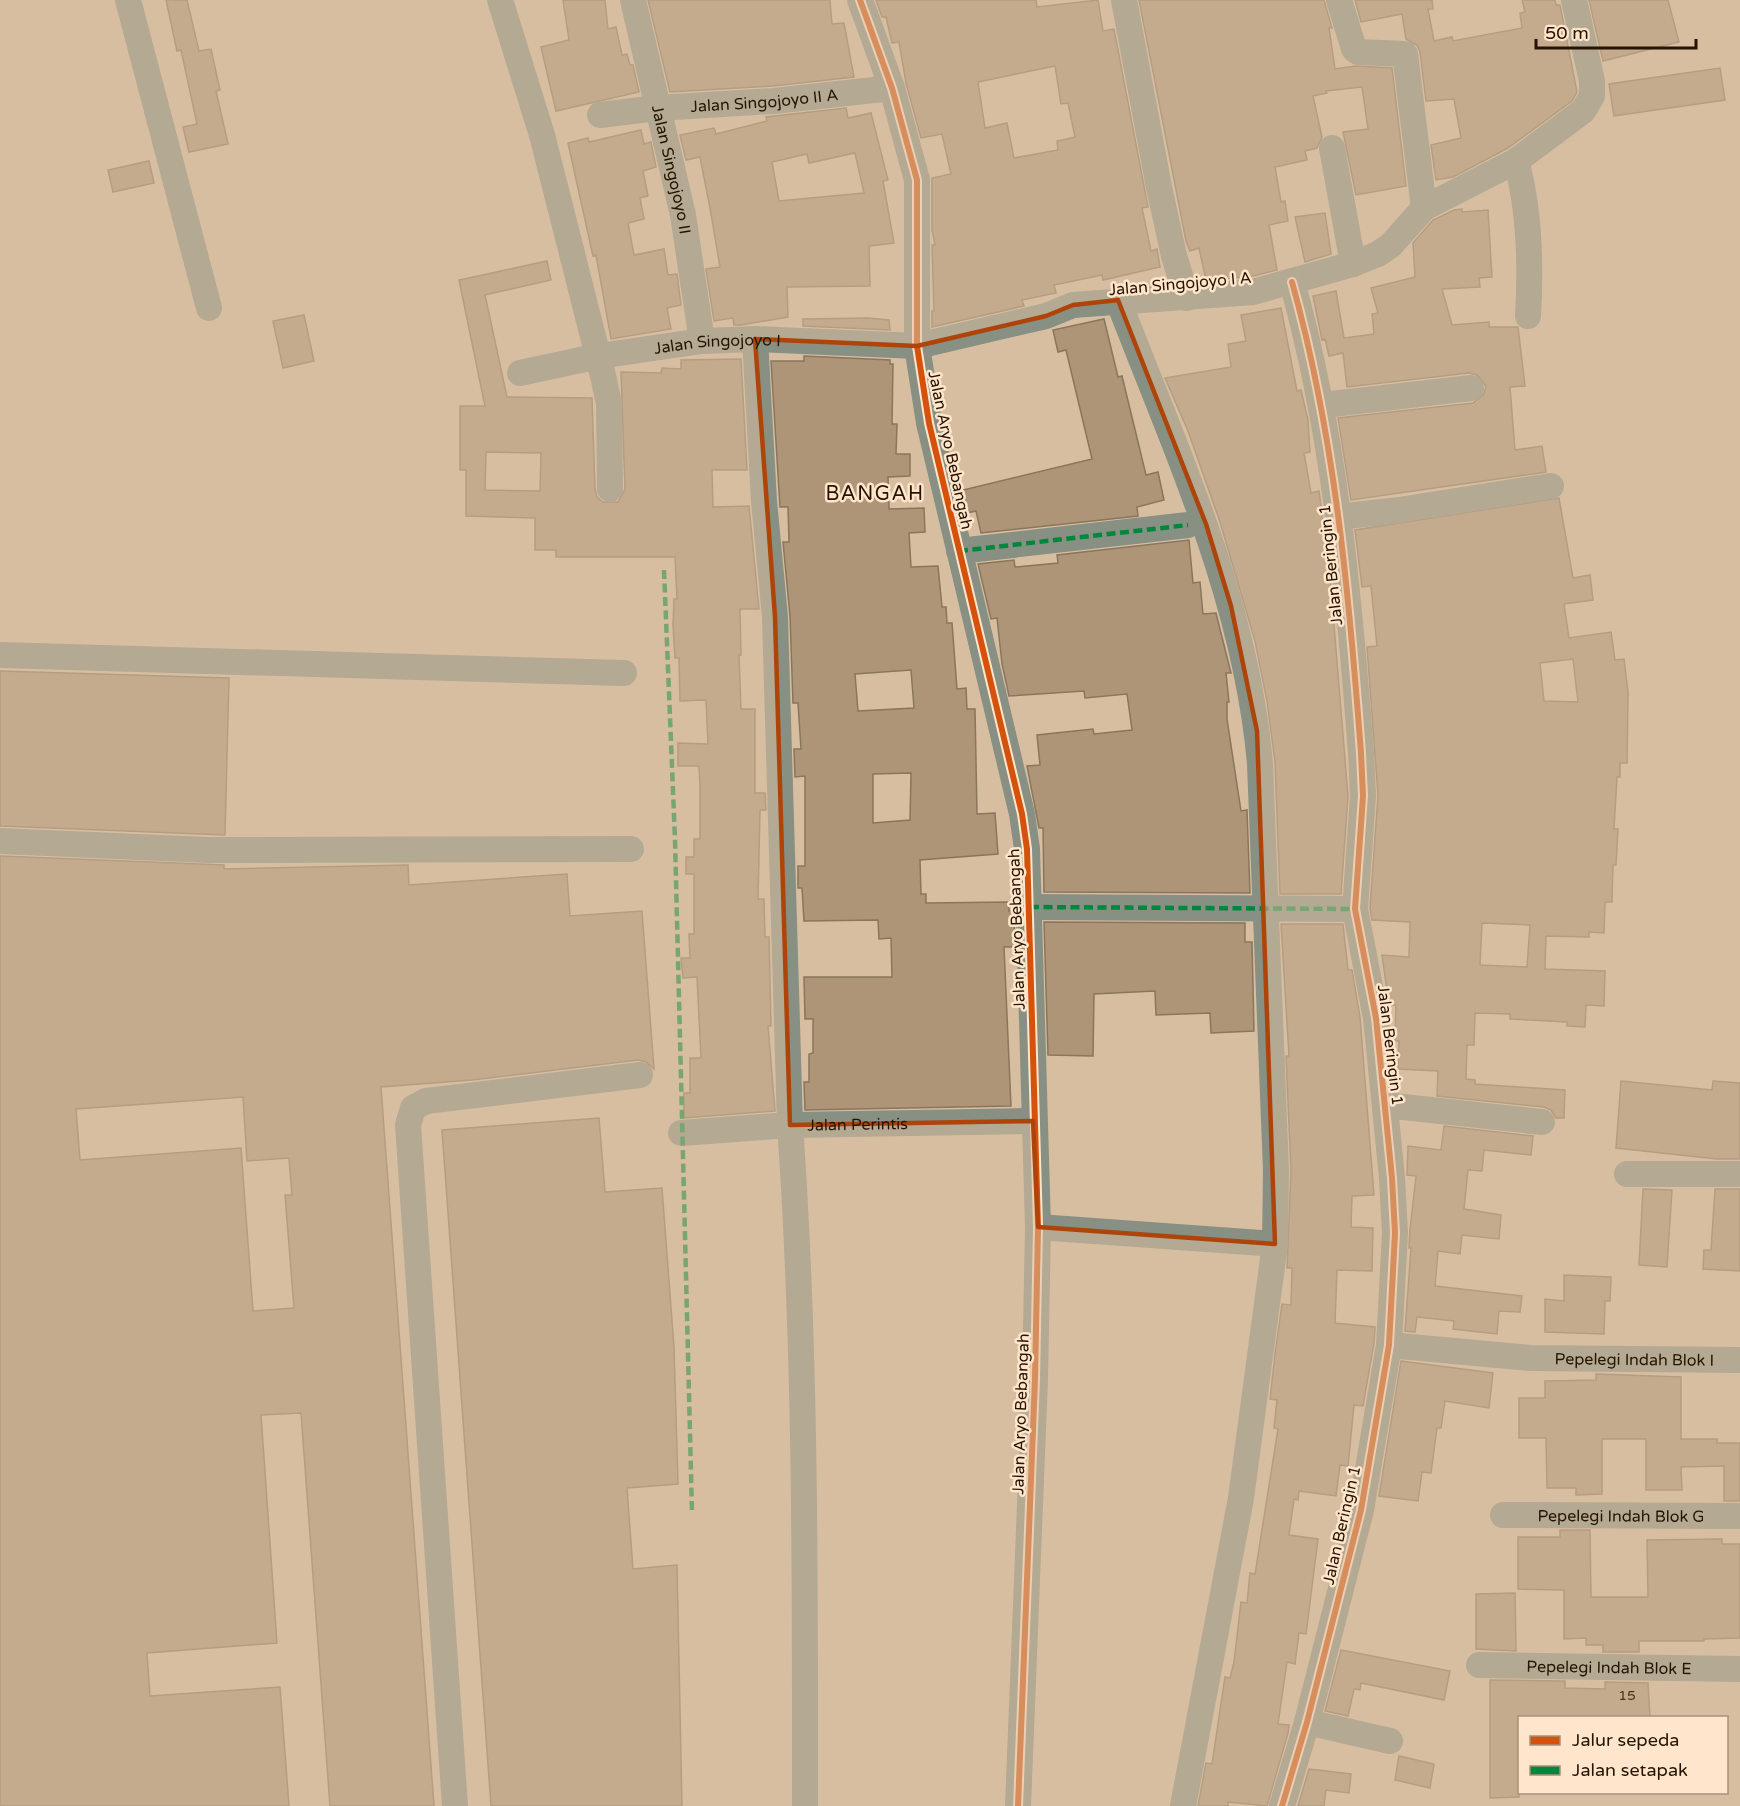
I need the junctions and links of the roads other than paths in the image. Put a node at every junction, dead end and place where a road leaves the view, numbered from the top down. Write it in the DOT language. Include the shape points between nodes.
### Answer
graph roads {
  1 [pos="128,0"];
  2 [pos="500,0"];
  3 [pos="633,0"];
  4 [pos="860,0"];
  5 [pos="1124,0"];
  6 [pos="1339,0"];
  7 [pos="1574,0"];
  8 [pos="892,88"];
  9 [pos="657,108"];
  10 [pos="600,116"];
  11 [pos="1332,148"];
  12 [pos="1516,161"];
  13 [pos="1424,208"];
  14 [pos="1353,264"];
  15 [pos="1292,282"];
  16 [pos="1188,298"];
  17 [pos="1118,300"];
  18 [pos="209,308"];
  19 [pos="1528,316"];
  20 [pos="755,339"];
  21 [pos="702,341"];
  22 [pos="917,346"];
  23 [pos="599,356"];
  24 [pos="520,373"];
  25 [pos="1471,388"];
  26 [pos="1323,405"];
  27 [pos="1551,486"];
  28 [pos="610,489"];
  29 [pos="1338,517"];
  30 [pos="1188,525"];
  31 [pos="959,551"];
  32 [pos="0,655"];
  33 [pos="624,673"];
  34 [pos="0,841"];
  35 [pos="631,849"];
  36 [pos="1030,907"];
  37 [pos="1265,909"];
  38 [pos="1355,909"];
  39 [pos="640,1075"];
  40 [pos="1385,1105"];
  41 [pos="1033,1121"];
  42 [pos="1542,1122"];
  43 [pos="790,1125"];
  44 [pos="681,1133"];
  45 [pos="1627,1174"];
  46 [pos="1740,1174"];
  47 [pos="1038,1227"];
  48 [pos="1275,1244"];
  49 [pos="1389,1345"];
  50 [pos="1740,1360"];
  51 [pos="1503,1515"];
  52 [pos="1740,1516"];
  53 [pos="1479,1665"];
  54 [pos="1740,1669"];
  55 [pos="1307,1722"];
  56 [pos="1390,1741"];
  57 [pos="455,1806"];
  58 [pos="805,1806"];
  59 [pos="1018,1806"];
  60 [pos="1183,1806"];
  61 [pos="1282,1806"];
  1 -- 18 [label="street"];
  2 -- 23 [label="street" via="542,135"];
  3 -- 9 [label="street, Jalan Singojoyo II"];
  4 -- 8 [label="street, Jalan Aryo Bebangah"];
  5 -- 16 [label="street" via="1159,187"];
  6 -- 13 [label="street" via="1354,49 1405,54"];
  7 -- 12 [label="street, Jalan Singojoyo I A" via="1592,96 1583,111"];
  8 -- 9 [label="street, Jalan Singojoyo II A"];
  8 -- 22 [label="street, Jalan Aryo Bebangah" via="917,180"];
  9 -- 10 [label="street, Jalan Singojoyo II A"];
  9 -- 21 [label="street, Jalan Singojoyo II" via="683,215"];
  11 -- 14 [label="street"];
  12 -- 13 [label="street, Jalan Singojoyo I A"];
  12 -- 19 [label="street" via="1525,193"];
  13 -- 14 [label="street, Jalan Singojoyo I A" via="1391,245"];
  14 -- 15 [label="street, Jalan Singojoyo I A"];
  15 -- 16 [label="street, Jalan Singojoyo I A" via="1253,292"];
  15 -- 26 [label="street, Jalan Beringin 1"];
  16 -- 17 [label="street, Jalan Singojoyo I A"];
  17 -- 22 [label="street, Jalan Singojoyo I A" via="1073,305 1046,316"];
  17 -- 37 [label="street" via="1206,524 1231,606 1257,731"];
  20 -- 21 [label="street, Jalan Singojoyo I"];
  20 -- 22 [label="street, Jalan Singojoyo I"];
  20 -- 43 [label="street" via="775,616"];
  21 -- 23 [label="street, Jalan Singojoyo I"];
  22 -- 31 [label="street, Jalan Aryo Bebangah" via="939,470"];
  23 -- 24 [label="street, Jalan Singojoyo I"];
  23 -- 28 [label="street" via="609,404"];
  25 -- 26 [label="street"];
  26 -- 29 [label="street, Jalan Beringin 1"];
  27 -- 29 [label="street"];
  29 -- 38 [label="street, Jalan Beringin 1" via="1362,774"];
  30 -- 31 [label="street"];
  31 -- 36 [label="street, Jalan Aryo Bebangah" via="1022,814"];
  32 -- 33 [label="street"];
  34 -- 35 [label="street" via="208,850"];
  36 -- 37 [label="street"];
  36 -- 41 [label="street, Jalan Aryo Bebangah"];
  37 -- 38 [label="street"];
  37 -- 48 [label="street" via="1276,1171"];
  38 -- 40 [label="street, Jalan Beringin 1" via="1376,1018"];
  39 -- 57 [label="street" via="426,1101 413,1108 408,1125"];
  40 -- 42 [label="street"];
  40 -- 49 [label="street, Jalan Beringin 1" via="1395,1233"];
  41 -- 43 [label="street, Jalan Perintis"];
  41 -- 47 [label="street, Jalan Aryo Bebangah"];
  43 -- 44 [label="street, Jalan Perintis"];
  43 -- 58 [label="street" via="805,1573"];
  45 -- 46 [label="street"];
  47 -- 48 [label="street"];
  47 -- 59 [label="street, Jalan Aryo Bebangah"];
  48 -- 60 [label="street" via="1241,1498"];
  49 -- 50 [label="street, Pepelegi Indah Blok I" via="1530,1358"];
  49 -- 55 [label="street, Jalan Beringin 1" via="1361,1510"];
  51 -- 52 [label="street, Pepelegi Indah Blok G"];
  53 -- 54 [label="street, Pepelegi Indah Blok E"];
  55 -- 56 [label="street"];
  55 -- 61 [label="street, Jalan Beringin 1"];
}
